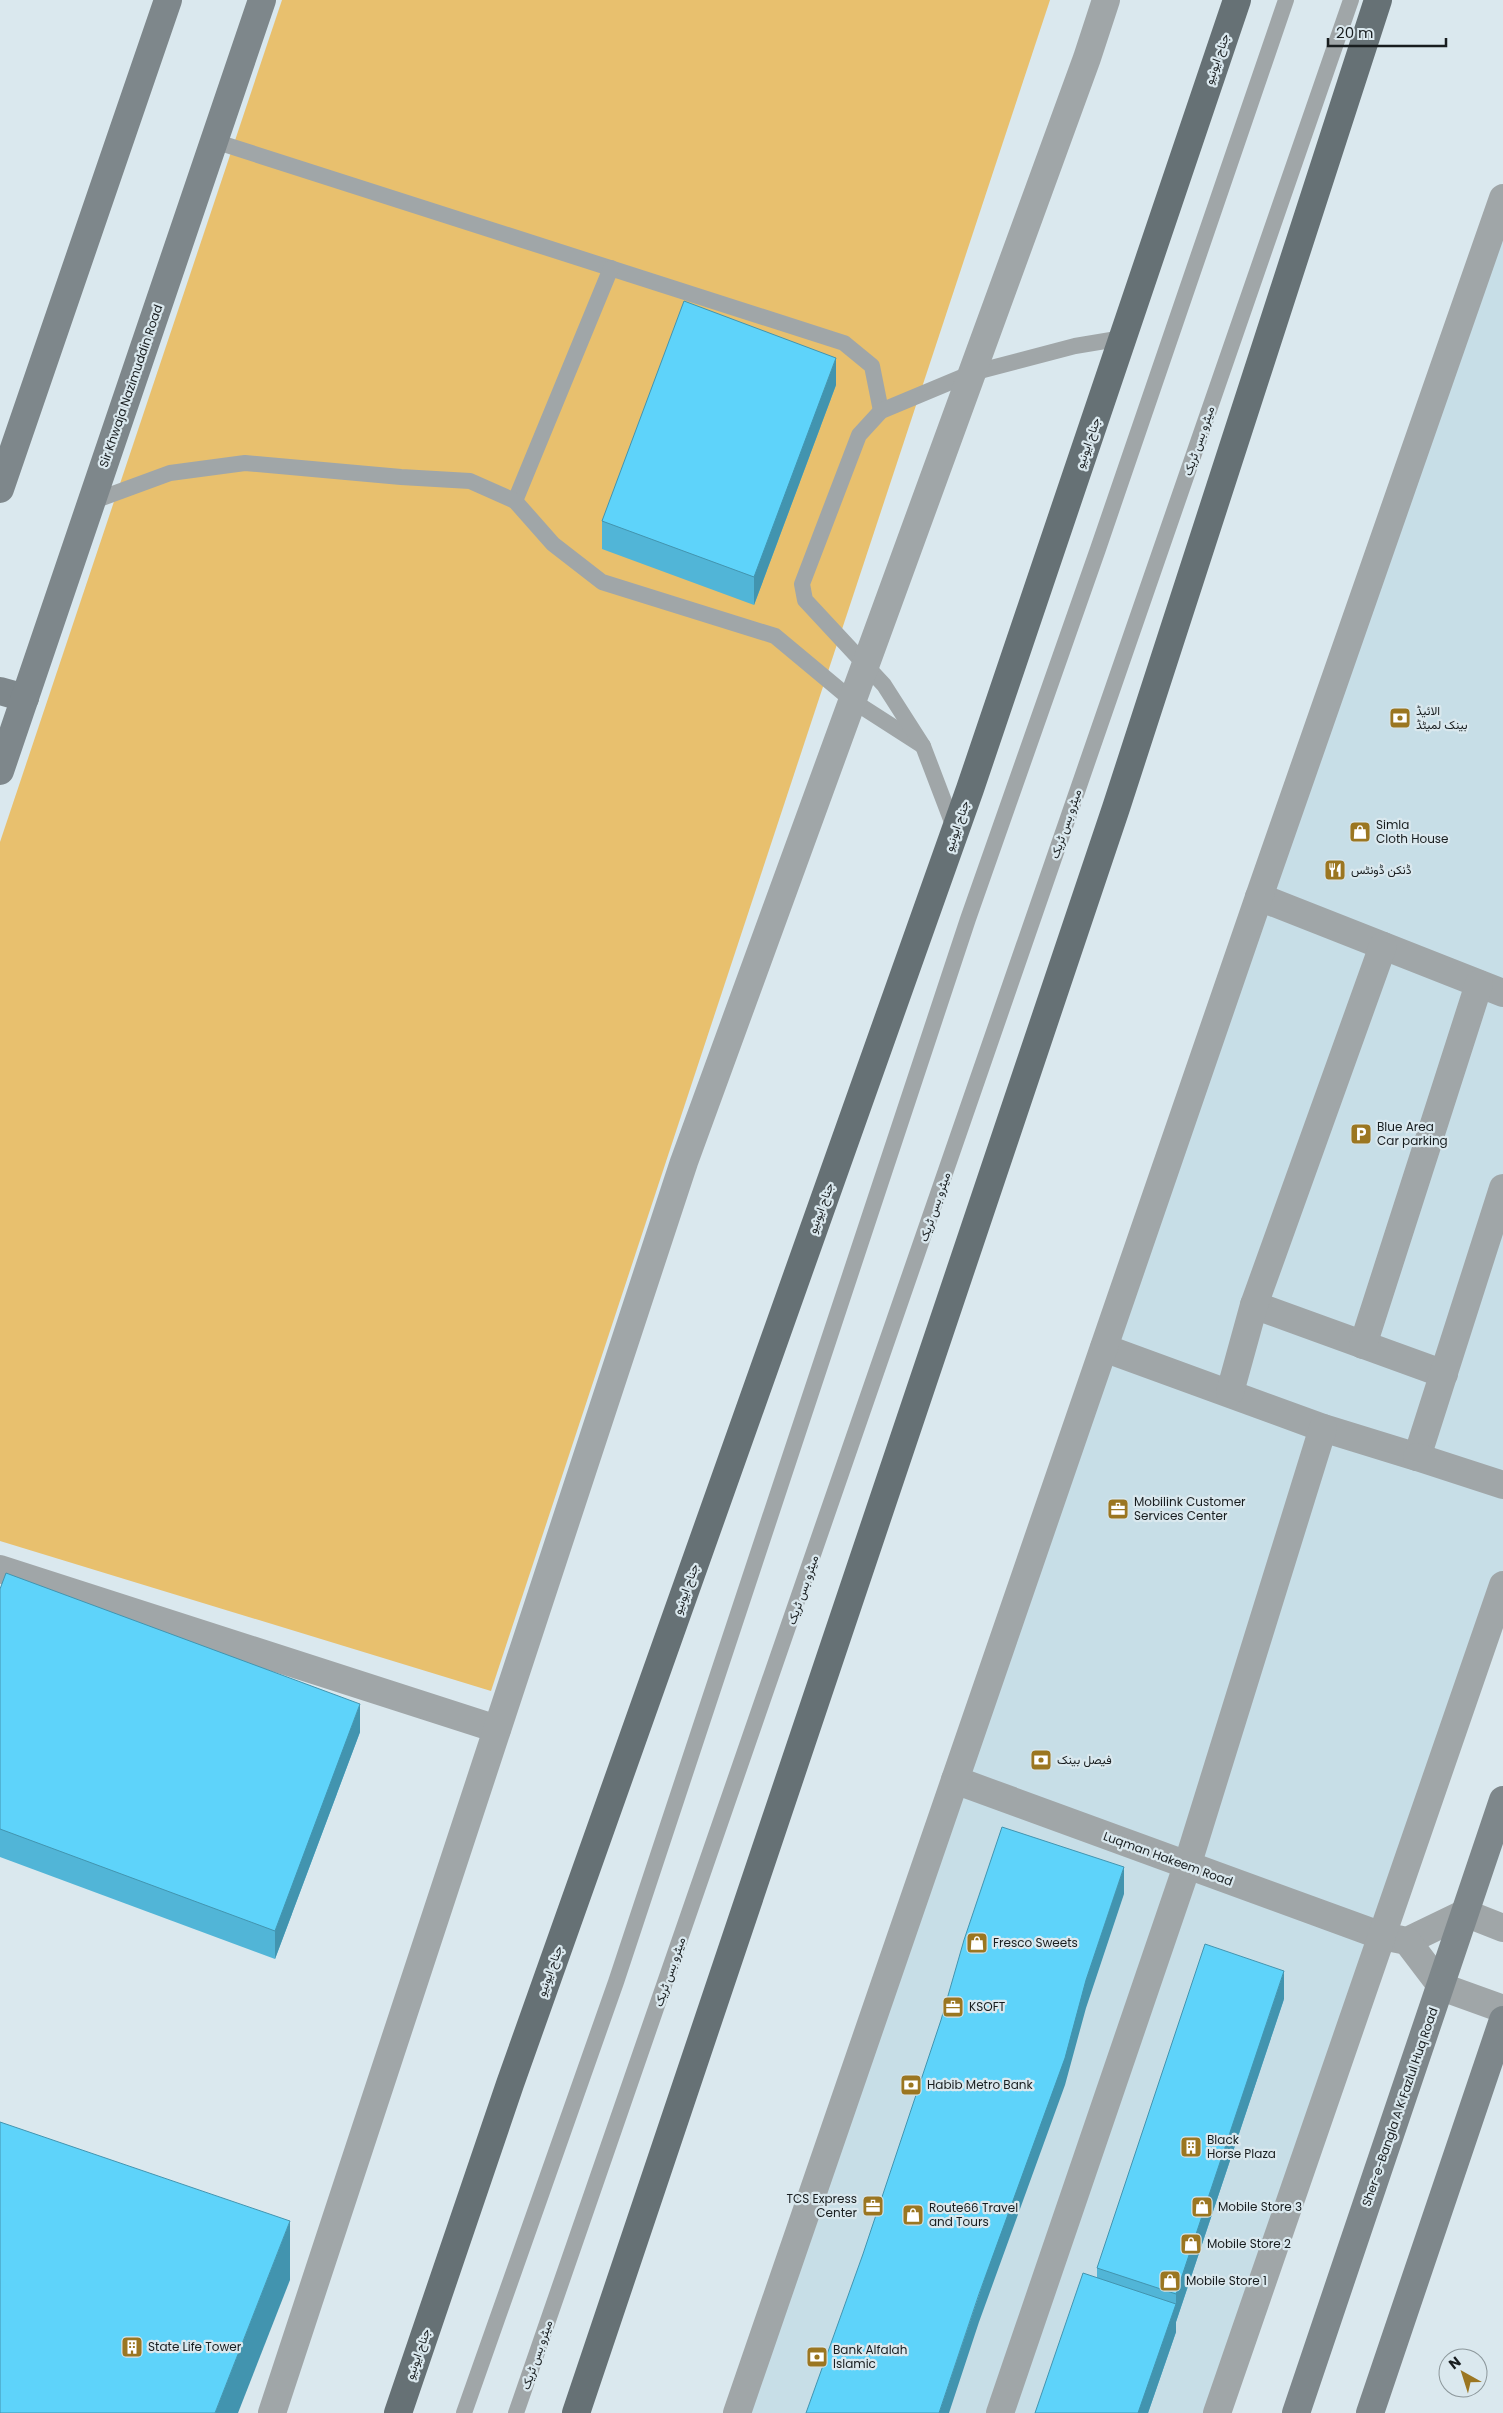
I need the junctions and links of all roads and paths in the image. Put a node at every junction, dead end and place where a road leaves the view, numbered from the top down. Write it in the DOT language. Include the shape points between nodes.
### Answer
graph roads {
  1 [pos="168,0"];
  2 [pos="262,0"];
  3 [pos="1106,0"];
  4 [pos="1237,0"];
  5 [pos="1286,0"];
  6 [pos="1351,0"];
  7 [pos="1378,0"];
  8 [pos="214,140"];
  9 [pos="1503,198"];
  10 [pos="610,268"];
  11 [pos="1123,338"];
  12 [pos="972,373"];
  13 [pos="881,411"];
  14 [pos="0,489"];
  15 [pos="516,501"];
  16 [pos="91,502"];
  17 [pos="866,665"];
  18 [pos="12,694"];
  19 [pos="853,701"];
  20 [pos="923,746"];
  21 [pos="0,771"];
  22 [pos="956,830"];
  23 [pos="1259,897"];
  24 [pos="1383,946"];
  25 [pos="1491,988"];
  26 [pos="1503,1188"];
  27 [pos="1254,1305"];
  28 [pos="1363,1345"];
  29 [pos="1104,1348"];
  30 [pos="1444,1374"];
  31 [pos="1230,1392"];
  32 [pos="1323,1428"];
  33 [pos="1417,1457"];
  34 [pos="1503,1485"];
  35 [pos="0,1569"];
  36 [pos="1503,1585"];
  37 [pos="497,1728"];
  38 [pos="955,1780"];
  39 [pos="1503,1800"];
  40 [pos="1187,1866"];
  41 [pos="1464,1913"];
  42 [pos="1503,1928"];
  43 [pos="1394,1938"];
  44 [pos="1442,1987"];
  45 [pos="1503,2009"];
  46 [pos="1503,2020"];
  47 [pos="272,2413"];
  48 [pos="398,2413"];
  49 [pos="464,2413"];
  50 [pos="516,2413"];
  51 [pos="576,2413"];
  52 [pos="737,2413"];
  53 [pos="1000,2413"];
  54 [pos="1217,2413"];
  55 [pos="1296,2413"];
  56 [pos="1370,2413"];
  1 -- 14 [label="main road"];
  2 -- 8 [label="main road, Sir Khwaja Nazimuddin Road"];
  3 -- 12 [label="street" via="1088,58"];
  4 -- 11 [label="main road, جناح ایونیو"];
  5 -- 49 [label="lane" via="968,918 616,1982"];
  6 -- 50 [label="lane, میٹرو بس ٹریک"];
  7 -- 51 [label="main road" via="1110,827"];
  8 -- 10 [label="lane"];
  8 -- 16 [label="main road, Sir Khwaja Nazimuddin Road"];
  9 -- 23 [label="street"];
  10 -- 13 [label="lane" via="844,343 872,366"];
  10 -- 15 [label="lane"];
  11 -- 12 [label="lane" via="1075,346"];
  11 -- 22 [label="main road, جناح ایونیو"];
  12 -- 13 [label="lane"];
  12 -- 17 [label="street"];
  13 -- 17 [label="lane" via="859,435 802,584 805,600"];
  15 -- 16 [label="lane" via="470,481 245,462 170,474"];
  15 -- 19 [label="lane" via="553,544 602,582 775,636"];
  16 -- 18 [label="main road, Sir Khwaja Nazimuddin Road"];
  17 -- 19 [label="street"];
  17 -- 20 [label="lane" via="884,685"];
  18 -- 21 [label="main road, Sir Khwaja Nazimuddin Road"];
  19 -- 20 [label="lane"];
  19 -- 37 [label="street" via="684,1162"];
  20 -- 22 [label="lane"];
  22 -- 48 [label="main road, جناح ایونیو" via="510,2084"];
  23 -- 24 [label="street"];
  23 -- 29 [label="street"];
  24 -- 25 [label="street"];
  24 -- 27 [label="street"];
  25 -- 28 [label="street"];
  26 -- 30 [label="street"];
  27 -- 28 [label="street"];
  27 -- 31 [label="street"];
  28 -- 30 [label="street"];
  29 -- 31 [label="street"];
  29 -- 38 [label="street"];
  30 -- 33 [label="street"];
  31 -- 32 [label="street"];
  32 -- 33 [label="street"];
  32 -- 40 [label="street"];
  33 -- 34 [label="street"];
  35 -- 37 [label="street"];
  36 -- 43 [label="street"];
  37 -- 47 [label="street"];
  38 -- 40 [label="street, Luqman Hakeem Road"];
  38 -- 52 [label="street"];
  39 -- 41 [label="main road, Sher-e-Bangla A K Fazlul Huq Road"];
  40 -- 43 [label="street, Luqman Hakeem Road"];
  40 -- 53 [label="street"];
  41 -- 42 [label="street"];
  41 -- 43 [label="street"];
  41 -- 44 [label="main road, Sher-e-Bangla A K Fazlul Huq Road"];
  43 -- 44 [label="street"];
  43 -- 54 [label="street"];
  44 -- 45 [label="street"];
  44 -- 55 [label="main road, Sher-e-Bangla A K Fazlul Huq Road"];
  46 -- 56 [label="main road"];
}
